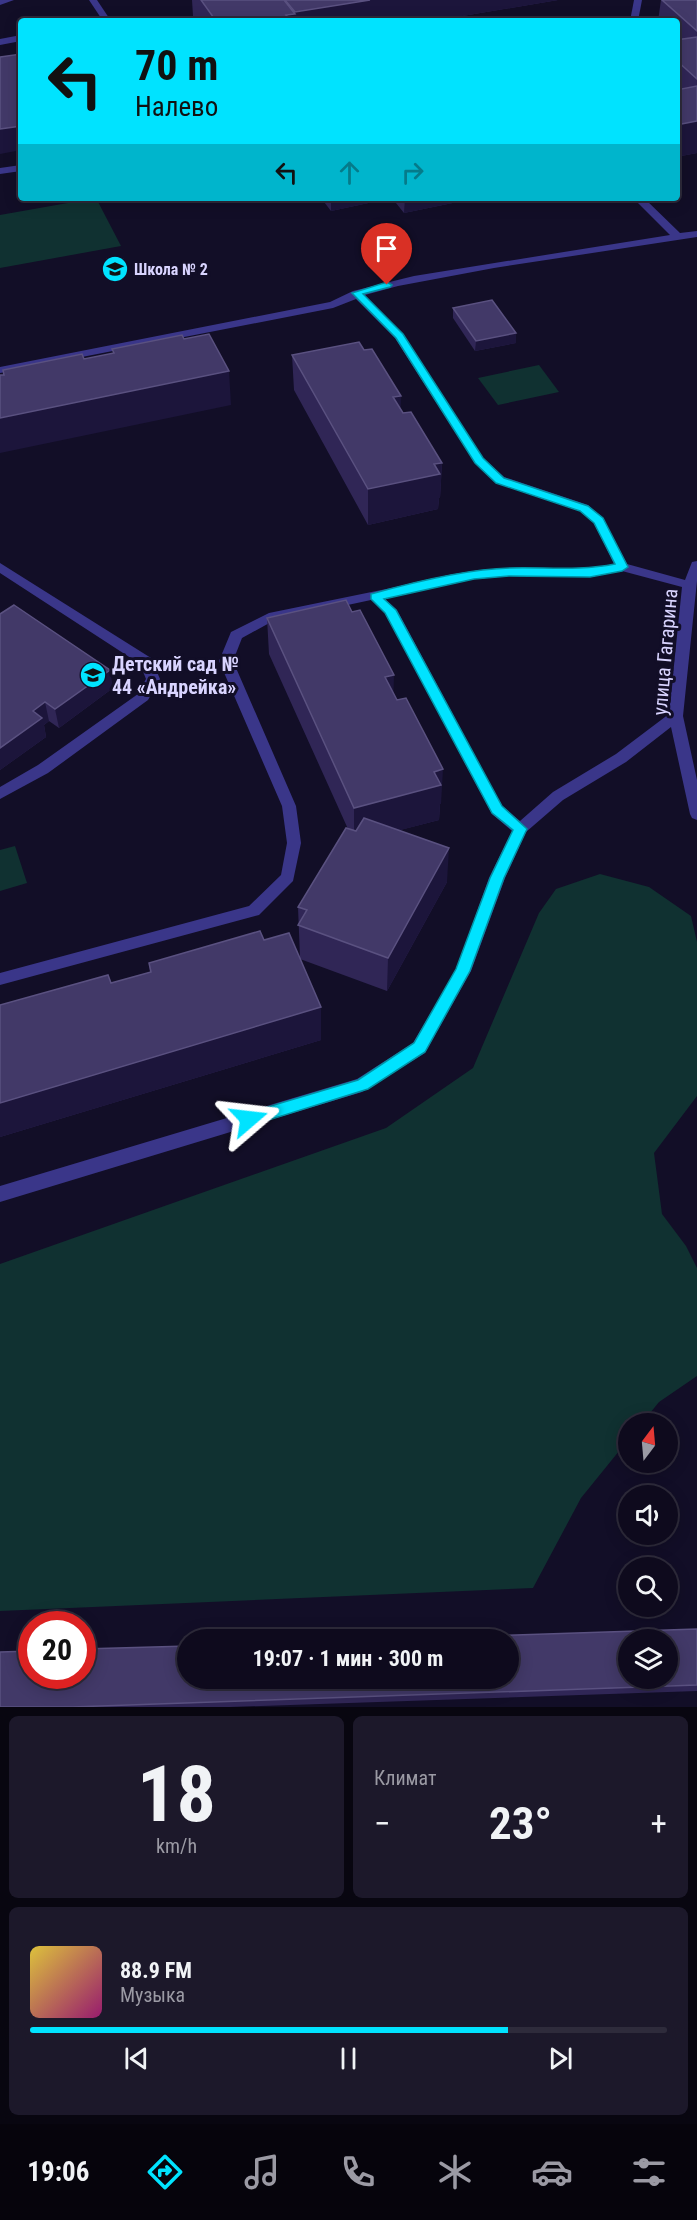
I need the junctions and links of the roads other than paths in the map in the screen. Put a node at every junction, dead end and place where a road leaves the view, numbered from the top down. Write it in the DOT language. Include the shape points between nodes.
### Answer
graph roads {
  1 [pos="10,0"];
  2 [pos="93,0"];
  3 [pos="638,0"];
  4 [pos="0,2"];
  5 [pos="105,18"];
  6 [pos="635,18"];
  7 [pos="18,39"];
  8 [pos="0,42"];
  9 [pos="18,168"];
  10 [pos="0,171"];
  11 [pos="641,201"];
  12 [pos="697,234"];
  13 [pos="678,237"];
  14 [pos="357,293"];
  15 [pos="0,370"];
  16 [pos="697,565"];
  17 [pos="0,567"];
  18 [pos="622,567"];
  19 [pos="689,585"];
  20 [pos="375,597"];
  21 [pos="675,716"];
  22 [pos="0,795"];
  23 [pos="697,814"];
  24 [pos="520,829"];
  25 [pos="0,979"];
  26 [pos="0,1194"];
  1 -- 4 [label="street"];
  2 -- 5 [label="street"];
  3 -- 6 [label="street"];
  7 -- 8 [label="street"];
  9 -- 10 [label="street"];
  11 -- 13 [label="street"];
  12 -- 13 [label="street"];
  13 -- 14 [label="street" via="564,252"];
  14 -- 15 [label="street" via="333,305"];
  14 -- 18 [label="street" via="399,336 479,460 500,480 584,508 599,521"];
  16 -- 19 [label="street, улица Гагарина"];
  17 -- 22 [label="street" via="146,661 153,679 143,697"];
  18 -- 19 [label="street"];
  18 -- 20 [label="street" via="590,573 474,575"];
  19 -- 21 [label="street, улица Гагарина"];
  20 -- 24 [label="street" via="390,610 497,810"];
  20 -- 25 [label="street" via="269,616 236,634 226,661 289,806 294,843 288,877 254,911"];
  21 -- 23 [label="street, улица Гагарина"];
  21 -- 24 [label="street" via="621,758 558,796"];
  24 -- 26 [label="street" via="497,878 463,971 419,1048 362,1085"];
}
